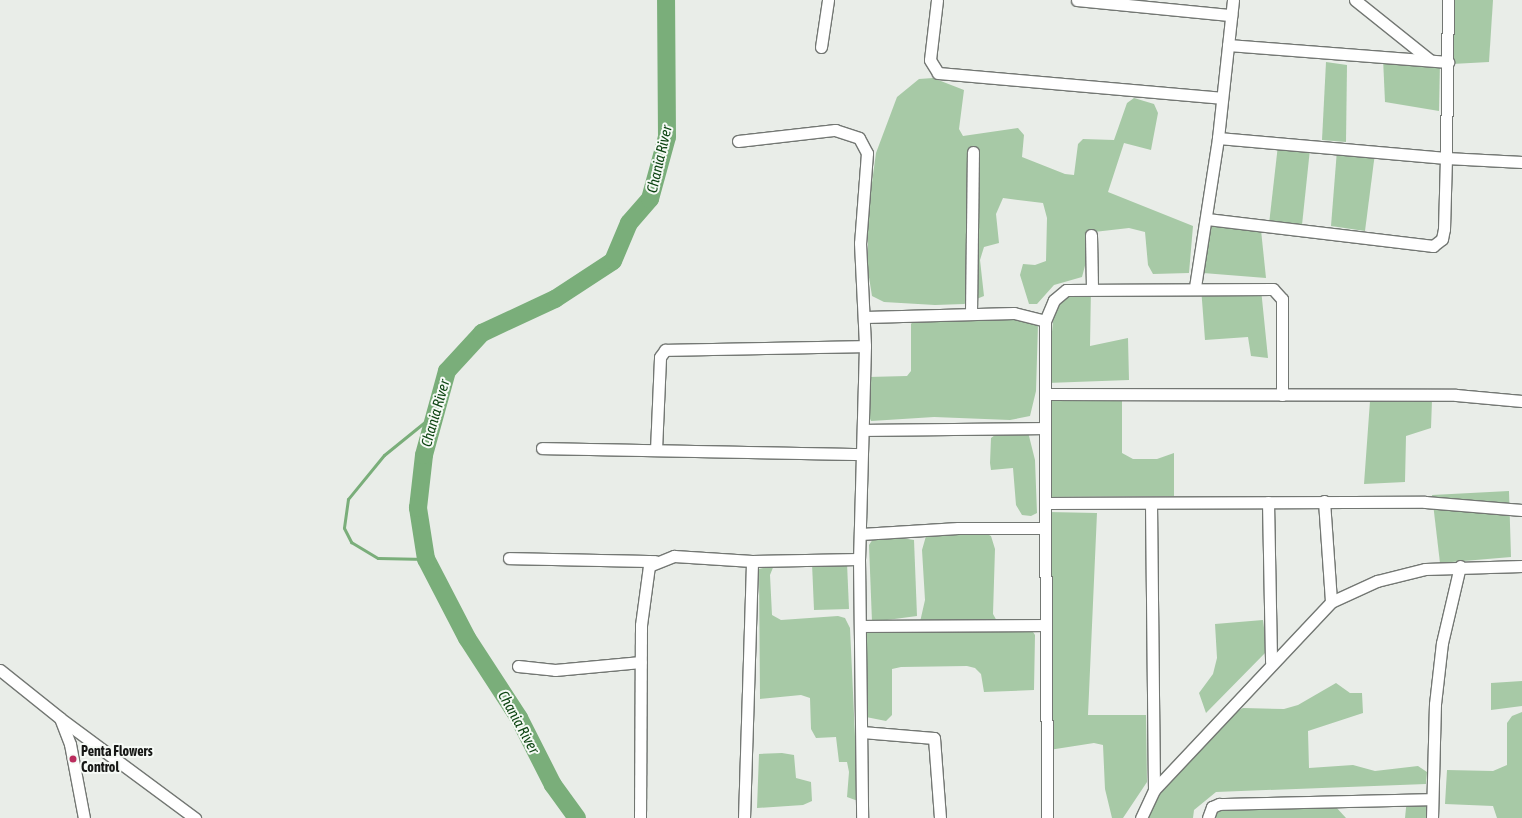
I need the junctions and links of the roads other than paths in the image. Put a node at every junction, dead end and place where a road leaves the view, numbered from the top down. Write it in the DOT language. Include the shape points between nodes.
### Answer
graph roads {
  1 [pos="828,0"];
  2 [pos="937,0"];
  3 [pos="1077,0"];
  4 [pos="1232,0"];
  5 [pos="1355,0"];
  6 [pos="1448,0"];
  7 [pos="1231,14"];
  8 [pos="1228,45"];
  9 [pos="821,47"];
  10 [pos="1430,60"];
  11 [pos="1448,62"];
  12 [pos="1222,98"];
  13 [pos="1218,138"];
  14 [pos="738,141"];
  15 [pos="973,152"];
  16 [pos="1446,158"];
  17 [pos="1522,162"];
  18 [pos="1207,219"];
  19 [pos="1091,235"];
  20 [pos="1195,287"];
  21 [pos="1092,288"];
  22 [pos="971,313"];
  23 [pos="864,317"];
  24 [pos="1045,321"];
  25 [pos="865,346"];
  26 [pos="1047,394"];
  27 [pos="1282,395"];
  28 [pos="1522,400"];
  29 [pos="1044,428"];
  30 [pos="863,430"];
  31 [pos="542,448"];
  32 [pos="656,450"];
  33 [pos="861,454"];
  34 [pos="1324,501"];
  35 [pos="1268,502"];
  36 [pos="1045,503"];
  37 [pos="1151,503"];
  38 [pos="1522,510"];
  39 [pos="1045,528"];
  40 [pos="861,534"];
  41 [pos="509,558"];
  42 [pos="860,559"];
  43 [pos="655,561"];
  44 [pos="752,561"];
  45 [pos="1460,566"];
  46 [pos="1522,566"];
  47 [pos="1331,602"];
  48 [pos="1045,625"];
  49 [pos="862,626"];
  50 [pos="641,662"];
  51 [pos="1272,662"];
  52 [pos="518,666"];
  53 [pos="0,670"];
  54 [pos="60,718"];
  55 [pos="862,732"];
  56 [pos="1154,790"];
  57 [pos="1432,799"];
  58 [pos="84,818"];
  59 [pos="195,818"];
  60 [pos="640,818"];
  61 [pos="744,818"];
  62 [pos="862,818"];
  63 [pos="940,818"];
  64 [pos="1047,818"];
  65 [pos="1141,818"];
  66 [pos="1208,818"];
  67 [pos="1432,818"];
  1 -- 9 [label="street"];
  2 -- 12 [label="street" via="930,60 938,73"];
  3 -- 7 [label="street"];
  4 -- 7 [label="street"];
  5 -- 10 [label="street"];
  6 -- 11 [label="street"];
  7 -- 8 [label="street"];
  8 -- 10 [label="street"];
  8 -- 12 [label="street"];
  10 -- 11 [label="street"];
  11 -- 16 [label="street"];
  12 -- 13 [label="street"];
  13 -- 16 [label="street"];
  13 -- 18 [label="street"];
  14 -- 23 [label="street" via="835,130 852,134 864,145 868,163 860,243"];
  15 -- 22 [label="street"];
  16 -- 17 [label="street"];
  16 -- 18 [label="street" via="1444,229 1442,239 1433,246"];
  18 -- 20 [label="street"];
  19 -- 21 [label="street"];
  20 -- 21 [label="street"];
  20 -- 27 [label="street" via="1266,287 1278,292 1282,299"];
  21 -- 24 [label="street" via="1076,288 1059,294"];
  22 -- 23 [label="street"];
  22 -- 24 [label="street" via="1014,313"];
  23 -- 25 [label="street"];
  24 -- 26 [label="street"];
  25 -- 30 [label="street"];
  25 -- 32 [label="street" via="665,350 660,358"];
  26 -- 27 [label="street"];
  26 -- 29 [label="street"];
  27 -- 28 [label="street" via="1456,395"];
  29 -- 30 [label="street"];
  29 -- 36 [label="street"];
  30 -- 33 [label="street"];
  31 -- 32 [label="street"];
  32 -- 33 [label="street"];
  33 -- 40 [label="street"];
  34 -- 35 [label="street"];
  34 -- 38 [label="street" via="1425,502"];
  34 -- 47 [label="street"];
  35 -- 37 [label="street"];
  35 -- 51 [label="street"];
  36 -- 37 [label="street"];
  36 -- 39 [label="street"];
  37 -- 56 [label="street"];
  39 -- 40 [label="street" via="958,528"];
  39 -- 48 [label="street"];
  40 -- 42 [label="street"];
  41 -- 43 [label="street"];
  42 -- 44 [label="street"];
  42 -- 49 [label="street"];
  43 -- 44 [label="street" via="674,556"];
  43 -- 50 [label="street" via="645,573"];
  44 -- 61 [label="street"];
  45 -- 46 [label="street"];
  45 -- 47 [label="street" via="1382,579"];
  45 -- 57 [label="street" via="1442,643 1435,704"];
  47 -- 51 [label="street"];
  48 -- 49 [label="street"];
  48 -- 64 [label="street"];
  49 -- 55 [label="street"];
  50 -- 52 [label="street" via="555,670"];
  50 -- 60 [label="street"];
  51 -- 56 [label="street"];
  53 -- 54 [label="street"];
  54 -- 58 [label="street" via="70,744"];
  54 -- 59 [label="street"];
  55 -- 62 [label="street"];
  55 -- 63 [label="street" via="934,738"];
  56 -- 65 [label="street"];
  57 -- 66 [label="street" via="1219,804 1212,807"];
  57 -- 67 [label="street"];
}
